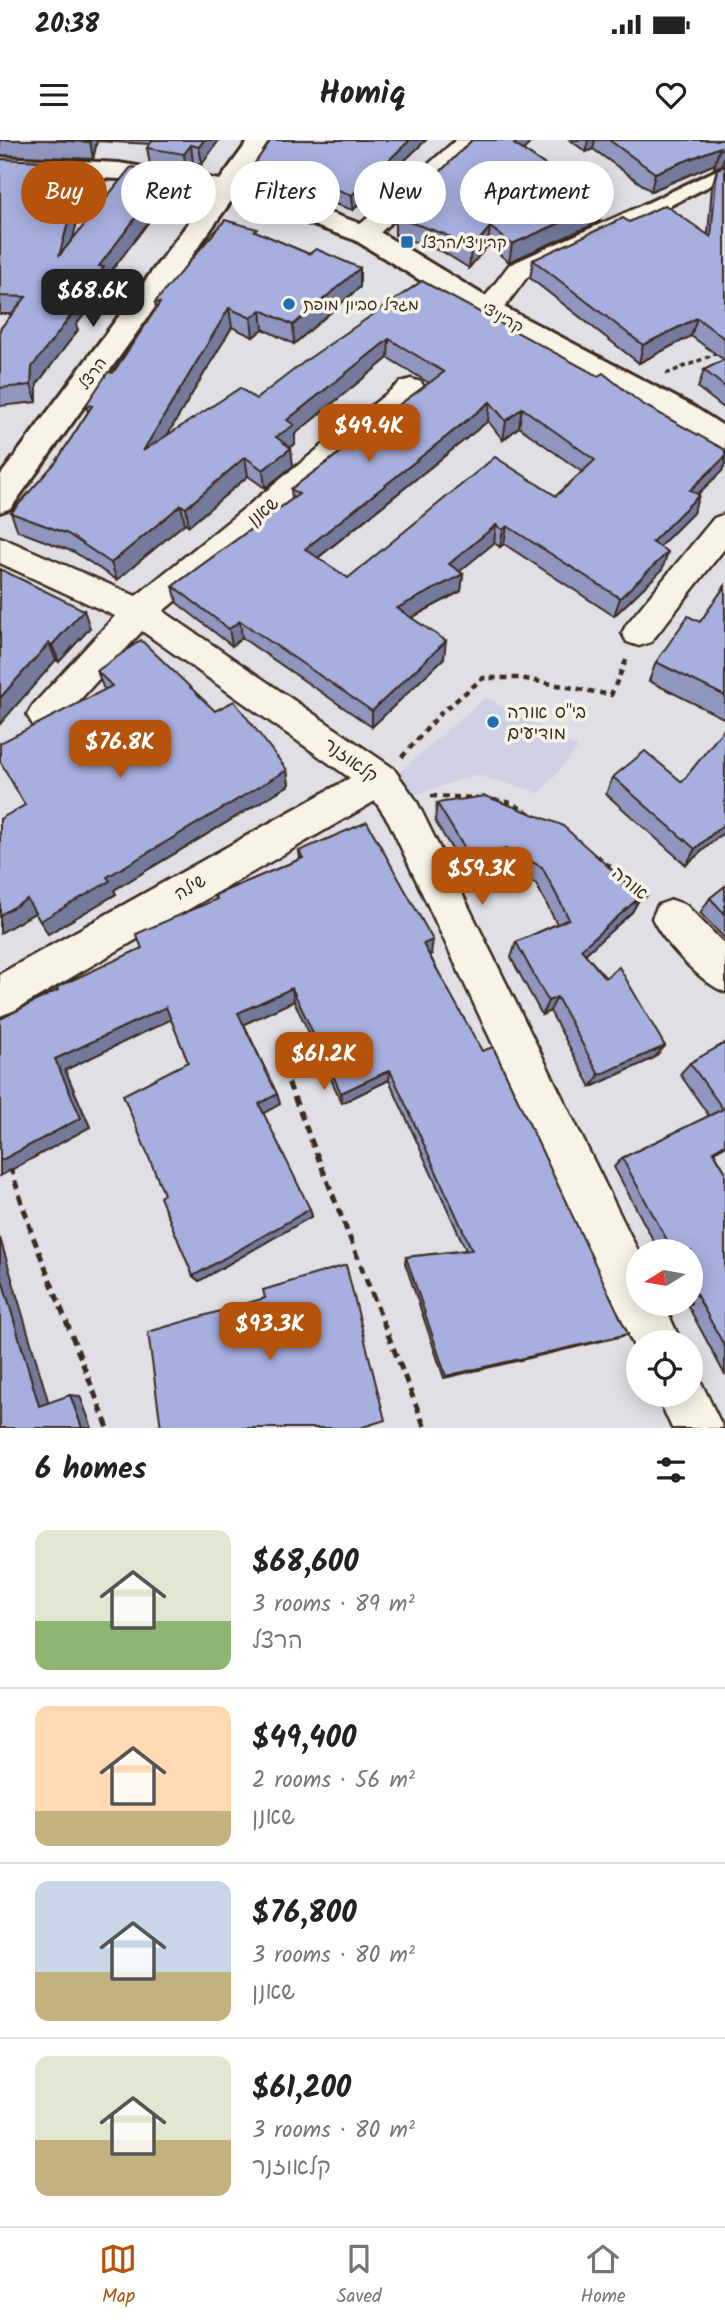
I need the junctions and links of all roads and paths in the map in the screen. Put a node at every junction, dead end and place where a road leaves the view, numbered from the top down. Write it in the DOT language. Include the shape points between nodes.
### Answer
graph roads {
  1 [pos="262,140"];
  2 [pos="470,140"];
  3 [pos="0,165"];
  4 [pos="721,173"];
  5 [pos="226,188"];
  6 [pos="648,210"];
  7 [pos="364,234"];
  8 [pos="488,310"];
  9 [pos="725,350"];
  10 [pos="633,387"];
  11 [pos="411,389"];
  12 [pos="725,442"];
  13 [pos="0,500"];
  14 [pos="725,526"];
  15 [pos="0,549"];
  16 [pos="139,612"];
  17 [pos="639,633"];
  18 [pos="45,715"];
  19 [pos="380,779"];
  20 [pos="403,811"];
  21 [pos="534,816"];
  22 [pos="587,849"];
  23 [pos="672,918"];
  24 [pos="725,973"];
  25 [pos="0,996"];
  26 [pos="284,1069"];
  27 [pos="8,1164"];
  28 [pos="651,1330"];
  29 [pos="688,1407"];
  30 [pos="108,1428"];
  31 [pos="425,1428"];
  32 [pos="698,1428"];
  1 -- 5 [label="street, הרצל"];
  2 -- 7 [label="street"];
  3 -- 5 [label="street, קריניצי" via="119,171"];
  4 -- 6 [label="street"];
  5 -- 7 [label="street, קריניצי"];
  5 -- 13 [label="street, הרצל"];
  6 -- 8 [label="street" via="518,271"];
  7 -- 8 [label="street, קריניצי"];
  8 -- 10 [label="street, קריניצי"];
  9 -- 10 [label="path"];
  10 -- 12 [label="street, קריניצי"];
  11 -- 16 [label="street, שאנן"];
  14 -- 17 [label="street"];
  15 -- 16 [label="street, קלאוזנר"];
  16 -- 18 [label="street, שאנן"];
  16 -- 19 [label="street, קלאוזנר"];
  17 -- 19 [label="path" via="611,695 520,678 483,678 440,714"];
  19 -- 20 [label="street, קלאוזנר"];
  19 -- 25 [label="street, שילה"];
  20 -- 21 [label="path" via="430,796 453,794 512,803"];
  20 -- 28 [label="street, קלאוזנר"];
  22 -- 23 [label="path, אורה"];
  23 -- 24 [label="street"];
  26 -- 31 [label="path"];
  27 -- 30 [label="path"];
  29 -- 32 [label="street"];
}
